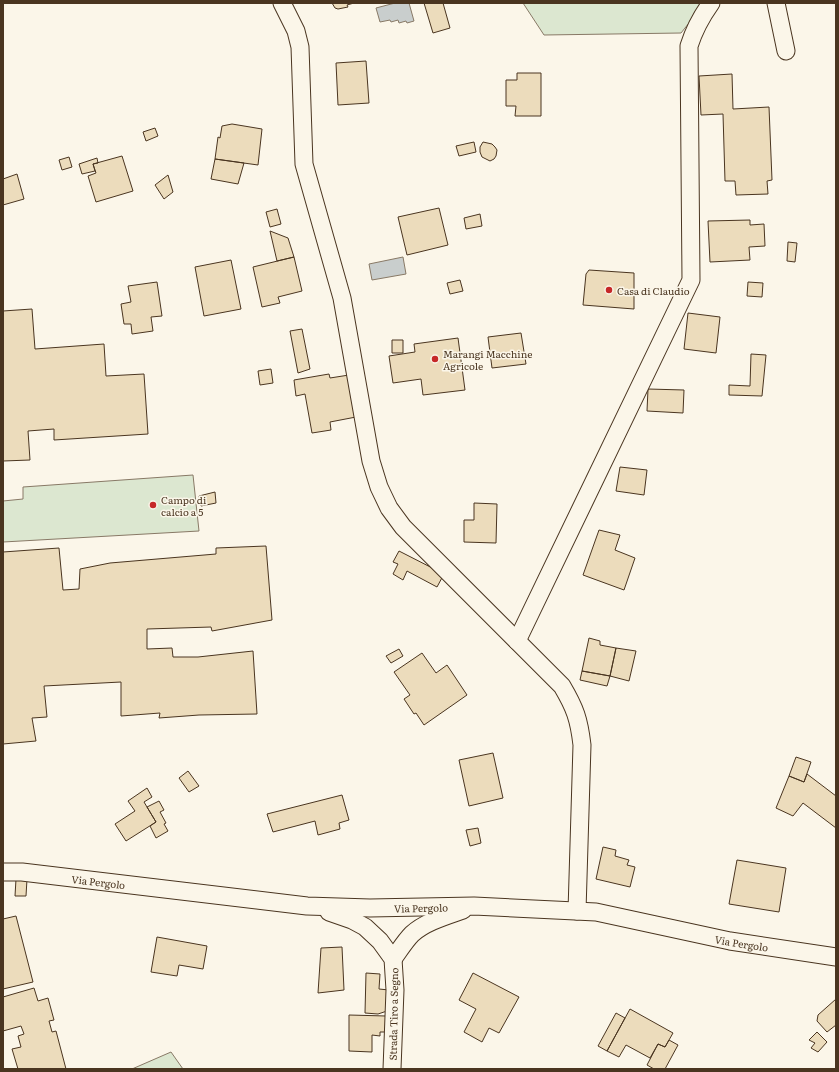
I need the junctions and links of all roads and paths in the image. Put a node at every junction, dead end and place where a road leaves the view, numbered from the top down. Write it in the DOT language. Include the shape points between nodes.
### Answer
graph roads {
  1 [pos="282,3"];
  2 [pos="711,3"];
  3 [pos="776,3"];
  4 [pos="786,51"];
  5 [pos="517,641"];
  6 [pos="3,872"];
  7 [pos="307,906"];
  8 [pos="474,906"];
  9 [pos="577,911"];
  10 [pos="836,957"];
  11 [pos="394,959"];
  12 [pos="392,1069"];
  1 -- 5 [label="street" via="296,31 300,47 304,164 342,298 371,461 379,488 403,527"];
  2 -- 5 [label="street" via="701,16 689,46 691,280"];
  3 -- 4 [label="street"];
  5 -- 9 [label="street" via="562,686 573,704 579,722 582,745"];
  6 -- 7 [label="street, Via Pergolo" via="22,872"];
  7 -- 8 [label="street, Via Pergolo"];
  7 -- 11 [label="street, Strada Tiro a Segno" via="352,920 364,927 380,941"];
  8 -- 9 [label="street, Via Pergolo"];
  8 -- 11 [label="street, Strada Tiro a Segno" via="439,919 411,934"];
  9 -- 10 [label="street, Via Pergolo" via="596,912 730,941"];
  11 -- 12 [label="street, Strada Tiro a Segno"];
}
